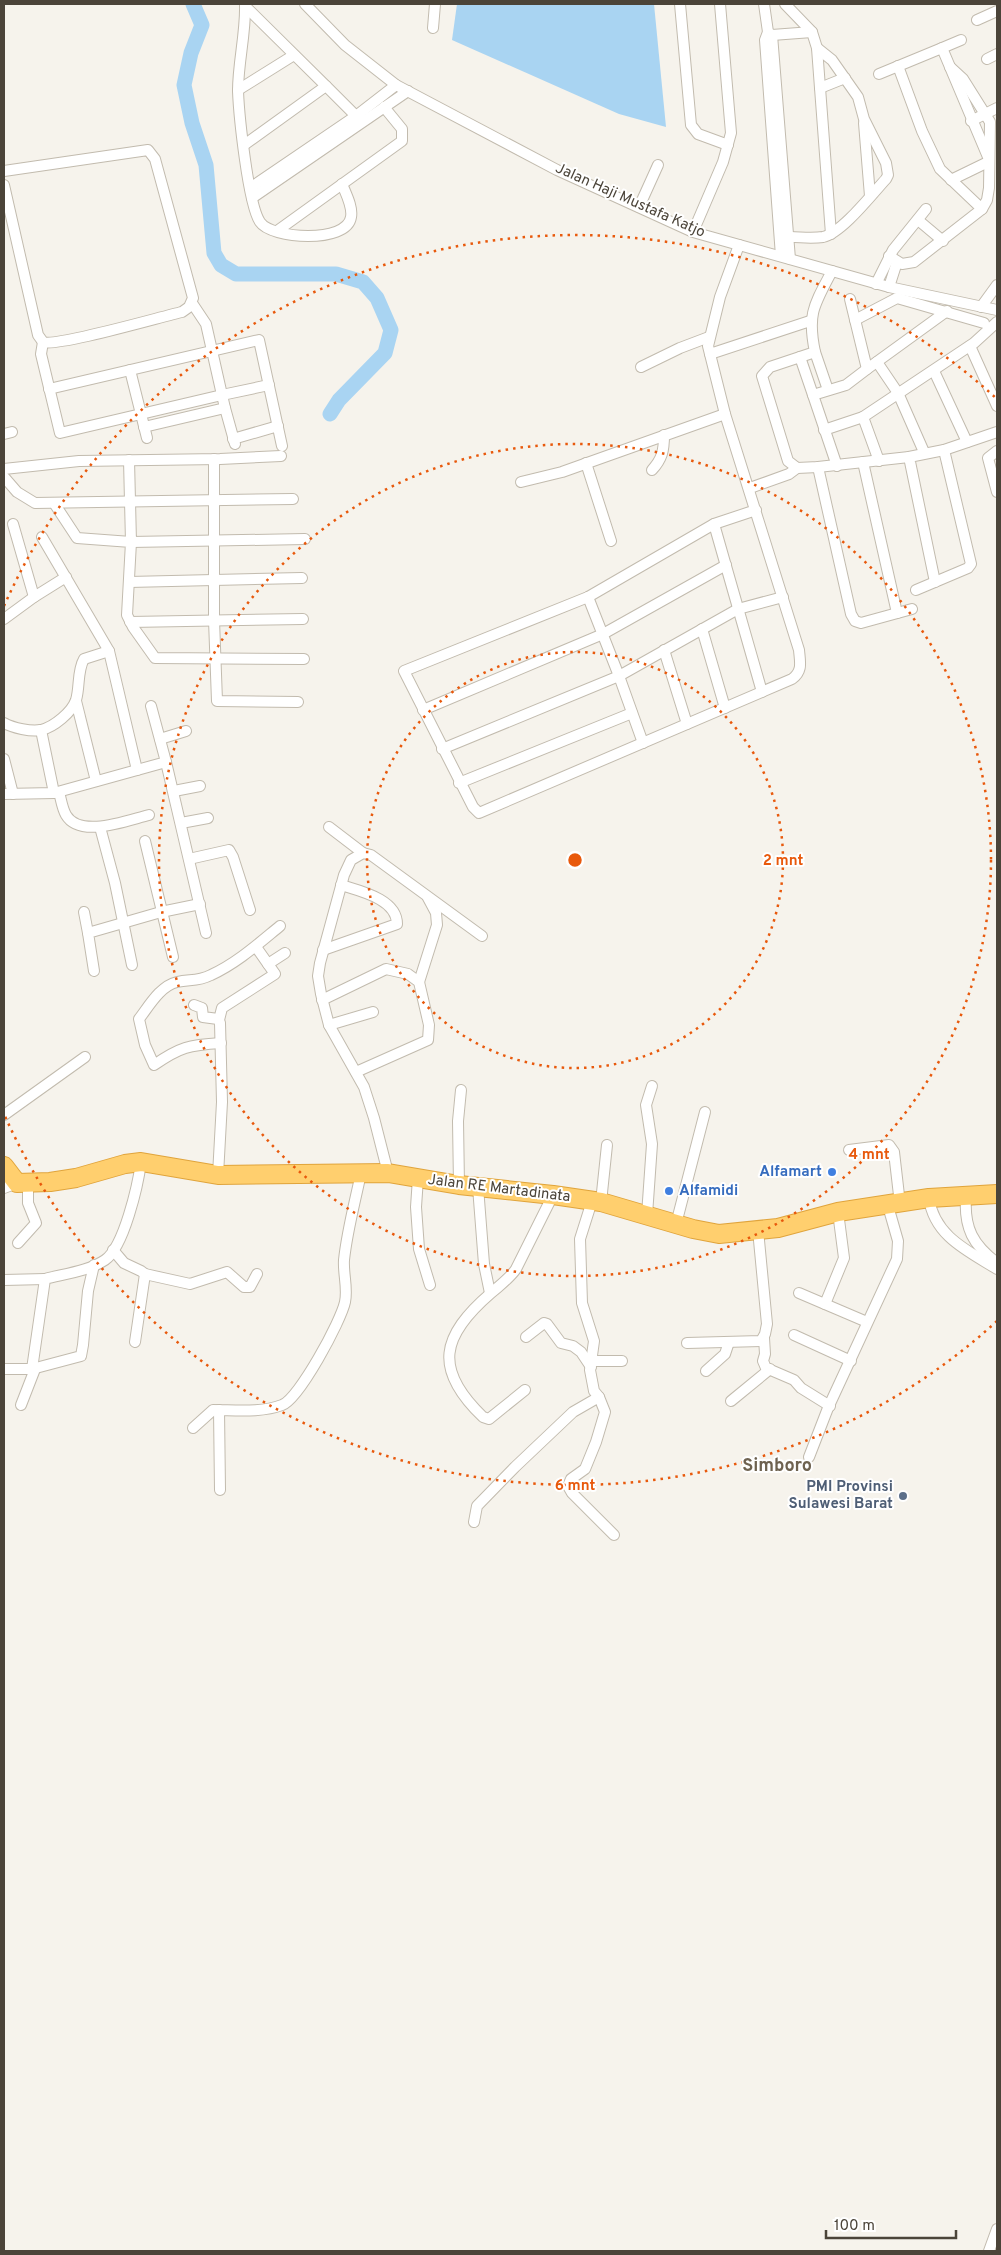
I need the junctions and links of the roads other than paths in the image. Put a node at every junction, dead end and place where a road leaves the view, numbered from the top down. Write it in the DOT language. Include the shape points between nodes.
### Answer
graph roads {
  1 [pos="305,4"];
  2 [pos="435,4"];
  3 [pos="680,4"];
  4 [pos="720,4"];
  5 [pos="764,4"];
  6 [pos="785,4"];
  7 [pos="245,5"];
  8 [pos="997,11"];
  9 [pos="977,20"];
  10 [pos="433,28"];
  11 [pos="812,32"];
  12 [pos="768,36"];
  13 [pos="961,40"];
  14 [pos="817,48"];
  15 [pos="942,48"];
  16 [pos="997,54"];
  17 [pos="294,55"];
  18 [pos="987,59"];
  19 [pos="898,66"];
  20 [pos="950,68"];
  21 [pos="879,74"];
  22 [pos="845,78"];
  23 [pos="326,86"];
  24 [pos="396,86"];
  25 [pos="820,88"];
  26 [pos="238,90"];
  27 [pos="408,91"];
  28 [pos="384,107"];
  29 [pos="997,108"];
  30 [pos="986,113"];
  31 [pos="359,119"];
  32 [pos="864,119"];
  33 [pos="971,121"];
  34 [pos="244,145"];
  35 [pos="728,145"];
  36 [pos="988,160"];
  37 [pos="658,165"];
  38 [pos="4,171"];
  39 [pos="951,180"];
  40 [pos="342,184"];
  41 [pos="4,186"];
  42 [pos="251,193"];
  43 [pos="870,196"];
  44 [pos="639,207"];
  45 [pos="926,209"];
  46 [pos="982,209"];
  47 [pos="918,220"];
  48 [pos="276,231"];
  49 [pos="693,232"];
  50 [pos="831,234"];
  51 [pos="785,237"];
  52 [pos="943,241"];
  53 [pos="739,245"];
  54 [pos="786,257"];
  55 [pos="893,259"];
  56 [pos="832,271"];
  57 [pos="876,284"];
  58 [pos="997,285"];
  59 [pos="888,288"];
  60 [pos="850,299"];
  61 [pos="192,303"];
  62 [pos="989,309"];
  63 [pos="947,311"];
  64 [pos="855,320"];
  65 [pos="810,321"];
  66 [pos="997,322"];
  67 [pos="984,328"];
  68 [pos="709,337"];
  69 [pos="42,342"];
  70 [pos="972,345"];
  71 [pos="212,350"];
  72 [pos="815,352"];
  73 [pos="710,354"];
  74 [pos="800,357"];
  75 [pos="877,362"];
  76 [pos="641,367"];
  77 [pos="867,369"];
  78 [pos="130,370"];
  79 [pos="934,371"];
  80 [pos="269,385"];
  81 [pos="49,389"];
  82 [pos="828,390"];
  83 [pos="898,393"];
  84 [pos="997,393"];
  85 [pos="222,395"];
  86 [pos="813,395"];
  87 [pos="997,406"];
  88 [pos="225,408"];
  89 [pos="141,414"];
  90 [pos="725,414"];
  91 [pos="863,417"];
  92 [pos="278,426"];
  93 [pos="144,427"];
  94 [pos="824,430"];
  95 [pos="997,432"];
  96 [pos="664,435"];
  97 [pos="147,438"];
  98 [pos="967,442"];
  99 [pos="944,450"];
  100 [pos="997,451"];
  101 [pos="924,452"];
  102 [pos="909,457"];
  103 [pos="214,459"];
  104 [pos="129,460"];
  105 [pos="879,461"];
  106 [pos="863,462"];
  107 [pos="586,464"];
  108 [pos="837,466"];
  109 [pos="818,467"];
  110 [pos="797,468"];
  111 [pos="4,469"];
  112 [pos="652,470"];
  113 [pos="4,477"];
  114 [pos="521,482"];
  115 [pos="750,488"];
  116 [pos="997,492"];
  117 [pos="293,499"];
  118 [pos="130,500"];
  119 [pos="214,500"];
  120 [pos="54,503"];
  121 [pos="756,510"];
  122 [pos="13,524"];
  123 [pos="714,524"];
  124 [pos="42,537"];
  125 [pos="305,539"];
  126 [pos="214,541"];
  127 [pos="611,541"];
  128 [pos="131,542"];
  129 [pos="726,565"];
  130 [pos="66,577"];
  131 [pos="302,578"];
  132 [pos="215,580"];
  133 [pos="129,582"];
  134 [pos="935,582"];
  135 [pos="916,590"];
  136 [pos="34,597"];
  137 [pos="588,597"];
  138 [pos="783,597"];
  139 [pos="738,609"];
  140 [pos="912,609"];
  141 [pos="897,613"];
  142 [pos="4,619"];
  143 [pos="303,619"];
  144 [pos="214,620"];
  145 [pos="130,622"];
  146 [pos="702,629"];
  147 [pos="603,634"];
  148 [pos="664,650"];
  149 [pos="109,651"];
  150 [pos="215,659"];
  151 [pos="304,659"];
  152 [pos="619,676"];
  153 [pos="762,692"];
  154 [pos="76,701"];
  155 [pos="298,702"];
  156 [pos="151,706"];
  157 [pos="725,708"];
  158 [pos="423,710"];
  159 [pos="632,713"];
  160 [pos="4,723"];
  161 [pos="688,724"];
  162 [pos="41,730"];
  163 [pos="186,731"];
  164 [pos="160,739"];
  165 [pos="643,743"];
  166 [pos="442,749"];
  167 [pos="4,759"];
  168 [pos="166,762"];
  169 [pos="137,770"];
  170 [pos="96,781"];
  171 [pos="459,783"];
  172 [pos="200,786"];
  173 [pos="174,791"];
  174 [pos="57,792"];
  175 [pos="8,794"];
  176 [pos="149,815"];
  177 [pos="208,818"];
  178 [pos="180,823"];
  179 [pos="100,827"];
  180 [pos="329,827"];
  181 [pos="145,841"];
  182 [pos="363,853"];
  183 [pos="189,859"];
  184 [pos="342,885"];
  185 [pos="427,896"];
  186 [pos="200,904"];
  187 [pos="250,910"];
  188 [pos="84,912"];
  189 [pos="161,912"];
  190 [pos="124,924"];
  191 [pos="280,926"];
  192 [pos="88,933"];
  193 [pos="206,933"];
  194 [pos="482,936"];
  195 [pos="256,947"];
  196 [pos="323,950"];
  197 [pos="285,953"];
  198 [pos="173,957"];
  199 [pos="268,964"];
  200 [pos="132,965"];
  201 [pos="94,971"];
  202 [pos="419,982"];
  203 [pos="322,1000"];
  204 [pos="194,1005"];
  205 [pos="373,1012"];
  206 [pos="219,1020"];
  207 [pos="329,1025"];
  208 [pos="221,1043"];
  209 [pos="85,1057"];
  210 [pos="356,1072"];
  211 [pos="652,1086"];
  212 [pos="460,1090"];
  213 [pos="705,1112"];
  214 [pos="4,1115"];
  215 [pos="607,1145"];
  216 [pos="849,1150"];
  217 [pos="141,1162"];
  218 [pos="4,1166"];
  219 [pos="360,1173"];
  220 [pos="388,1173"];
  221 [pos="218,1175"];
  222 [pos="418,1178"];
  223 [pos="16,1185"];
  224 [pos="459,1185"];
  225 [pos="478,1187"];
  226 [pos="997,1194"];
  227 [pos="553,1195"];
  228 [pos="929,1198"];
  229 [pos="966,1198"];
  230 [pos="596,1202"];
  231 [pos="894,1205"];
  232 [pos="838,1212"];
  233 [pos="647,1214"];
  234 [pos="676,1224"];
  235 [pos="758,1230"];
  236 [pos="18,1243"];
  237 [pos="113,1250"];
  238 [pos="982,1256"];
  239 [pos="997,1263"];
  240 [pos="94,1265"];
  241 [pos="997,1269"];
  242 [pos="145,1274"];
  243 [pos="257,1274"];
  244 [pos="45,1278"];
  245 [pos="4,1280"];
  246 [pos="430,1285"];
  247 [pos="490,1293"];
  248 [pos="799,1293"];
  249 [pos="825,1304"];
  250 [pos="867,1322"];
  251 [pos="794,1335"];
  252 [pos="526,1336"];
  253 [pos="764,1338"];
  254 [pos="135,1342"];
  255 [pos="729,1342"];
  256 [pos="687,1343"];
  257 [pos="622,1361"];
  258 [pos="851,1361"];
  259 [pos="591,1364"];
  260 [pos="4,1369"];
  261 [pos="33,1369"];
  262 [pos="770,1370"];
  263 [pos="706,1371"];
  264 [pos="525,1390"];
  265 [pos="599,1397"];
  266 [pos="731,1401"];
  267 [pos="21,1404"];
  268 [pos="830,1406"];
  269 [pos="219,1410"];
  270 [pos="193,1428"];
  271 [pos="809,1457"];
  272 [pos="220,1490"];
  273 [pos="474,1522"];
  274 [pos="614,1535"];
  275 [pos="997,2229"];
  276 [pos="989,2251"];
  1 -- 24 [label="street, Jalan Haji Mustafa Katjo" via="345,45"];
  2 -- 10 [label="street"];
  3 -- 35 [label="street" via="691,125 698,134"];
  4 -- 35 [label="street" via="730,126"];
  5 -- 12 [label="street"];
  6 -- 11 [label="street"];
  7 -- 17 [label="street"];
  7 -- 26 [label="street"];
  8 -- 9 [label="street"];
  11 -- 12 [label="street"];
  11 -- 14 [label="street"];
  12 -- 51 [label="street"];
  13 -- 15 [label="street"];
  14 -- 22 [label="street" via="832,60"];
  14 -- 25 [label="street"];
  15 -- 19 [label="street"];
  15 -- 20 [label="street"];
  16 -- 18 [label="street"];
  17 -- 23 [label="street"];
  17 -- 26 [label="street"];
  19 -- 21 [label="street"];
  19 -- 39 [label="street" via="922,131 940,168"];
  20 -- 30 [label="street" via="963,79"];
  20 -- 33 [label="street"];
  22 -- 25 [label="street"];
  22 -- 32 [label="street" via="858,97"];
  23 -- 31 [label="street"];
  23 -- 34 [label="street"];
  24 -- 27 [label="street, Jalan Haji Mustafa Katjo"];
  24 -- 31 [label="street"];
  25 -- 50 [label="street"];
  26 -- 34 [label="street"];
  27 -- 28 [label="street"];
  27 -- 44 [label="street, Jalan Haji Mustafa Katjo" via="538,160"];
  28 -- 31 [label="street"];
  28 -- 40 [label="street" via="402,129 402,141"];
  29 -- 30 [label="street"];
  30 -- 33 [label="street"];
  30 -- 36 [label="street" via="991,130"];
  31 -- 42 [label="street"];
  32 -- 43 [label="street"];
  32 -- 43 [label="street" via="888,170 886,180"];
  33 -- 36 [label="street"];
  34 -- 42 [label="street"];
  35 -- 49 [label="street"];
  36 -- 39 [label="street"];
  36 -- 46 [label="street" via="988,195"];
  37 -- 44 [label="street"];
  38 -- 61 [label="street" via="148,150 155,159"];
  39 -- 46 [label="street"];
  40 -- 48 [label="street"];
  40 -- 48 [label="street" via="351,219 342,231 329,235 291,235"];
  41 -- 69 [label="street"];
  42 -- 48 [label="street" via="260,223"];
  43 -- 50 [label="street"];
  44 -- 49 [label="street, Jalan Haji Mustafa Katjo"];
  45 -- 47 [label="street"];
  46 -- 52 [label="street"];
  47 -- 52 [label="street"];
  47 -- 55 [label="street"];
  49 -- 53 [label="street, Jalan Haji Mustafa Katjo"];
  50 -- 51 [label="street"];
  51 -- 54 [label="street"];
  52 -- 55 [label="street" via="914,262"];
  53 -- 54 [label="street, Jalan Haji Mustafa Katjo"];
  53 -- 68 [label="street"];
  54 -- 56 [label="street, Jalan Haji Mustafa Katjo"];
  55 -- 57 [label="street"];
  55 -- 59 [label="street"];
  56 -- 57 [label="street, Jalan Haji Mustafa Katjo"];
  56 -- 65 [label="street"];
  57 -- 59 [label="street, Jalan Haji Mustafa Katjo"];
  58 -- 62 [label="street"];
  59 -- 62 [label="street, Jalan Haji Mustafa Katjo"];
  60 -- 64 [label="street"];
  61 -- 69 [label="street" via="182,312 47,344"];
  61 -- 71 [label="street" via="206,324"];
  62 -- 67 [label="street"];
  63 -- 64 [label="street" via="896,298"];
  63 -- 67 [label="street"];
  63 -- 75 [label="street"];
  64 -- 77 [label="street"];
  65 -- 72 [label="street"];
  65 -- 73 [label="street"];
  66 -- 67 [label="street"];
  67 -- 70 [label="street"];
  68 -- 73 [label="street"];
  68 -- 76 [label="street"];
  69 -- 81 [label="street" via="41,354"];
  70 -- 79 [label="street"];
  70 -- 84 [label="street"];
  70 -- 87 [label="street"];
  71 -- 78 [label="street"];
  71 -- 80 [label="street" via="259,340"];
  71 -- 85 [label="street"];
  72 -- 74 [label="street"];
  72 -- 82 [label="street"];
  73 -- 90 [label="street"];
  74 -- 86 [label="street"];
  74 -- 110 [label="street" via="770,367 762,376 788,461"];
  75 -- 77 [label="street"];
  75 -- 83 [label="street"];
  77 -- 82 [label="street" via="846,384"];
  78 -- 81 [label="street"];
  78 -- 89 [label="street"];
  79 -- 83 [label="street"];
  79 -- 98 [label="street"];
  80 -- 85 [label="street"];
  80 -- 92 [label="street"];
  81 -- 89 [label="street" via="60,433"];
  82 -- 86 [label="street"];
  83 -- 91 [label="street"];
  83 -- 101 [label="street"];
  85 -- 88 [label="street"];
  85 -- 89 [label="street"];
  86 -- 94 [label="street"];
  88 -- 92 [label="street" via="234,442"];
  88 -- 93 [label="street"];
  89 -- 93 [label="street"];
  90 -- 96 [label="street"];
  90 -- 115 [label="street"];
  91 -- 94 [label="street"];
  91 -- 105 [label="street"];
  92 -- 103 [label="street" via="282,451"];
  93 -- 97 [label="street"];
  94 -- 108 [label="street"];
  95 -- 98 [label="street"];
  96 -- 107 [label="street"];
  96 -- 112 [label="street" via="664,450"];
  98 -- 99 [label="street"];
  99 -- 101 [label="street"];
  99 -- 134 [label="street" via="972,562 968,568"];
  100 -- 116 [label="street" via="988,458"];
  101 -- 102 [label="street"];
  102 -- 105 [label="street"];
  102 -- 134 [label="street"];
  103 -- 104 [label="street"];
  103 -- 119 [label="street"];
  104 -- 111 [label="street" via="79,461"];
  104 -- 118 [label="street"];
  105 -- 106 [label="street"];
  106 -- 108 [label="street"];
  106 -- 141 [label="street"];
  107 -- 114 [label="street"];
  107 -- 127 [label="street"];
  108 -- 109 [label="street"];
  109 -- 110 [label="street"];
  109 -- 141 [label="street" via="853,618 861,623"];
  110 -- 115 [label="street"];
  113 -- 120 [label="street" via="17,492 35,503"];
  115 -- 121 [label="street"];
  117 -- 119 [label="street"];
  118 -- 119 [label="street"];
  118 -- 120 [label="street"];
  118 -- 128 [label="street"];
  119 -- 126 [label="street"];
  120 -- 128 [label="street" via="77,538"];
  121 -- 123 [label="street"];
  121 -- 138 [label="street"];
  122 -- 136 [label="street"];
  123 -- 129 [label="street"];
  123 -- 137 [label="street"];
  124 -- 130 [label="street"];
  125 -- 126 [label="street"];
  126 -- 128 [label="street"];
  126 -- 132 [label="street"];
  128 -- 133 [label="street"];
  129 -- 139 [label="street"];
  129 -- 147 [label="street"];
  130 -- 136 [label="street"];
  130 -- 149 [label="street"];
  131 -- 132 [label="street"];
  132 -- 133 [label="street"];
  132 -- 144 [label="street"];
  133 -- 145 [label="street"];
  134 -- 135 [label="street"];
  136 -- 142 [label="street"];
  137 -- 147 [label="street"];
  137 -- 158 [label="street" via="404,671"];
  138 -- 139 [label="street"];
  138 -- 153 [label="street" via="799,650 800,667 792,679"];
  139 -- 146 [label="street"];
  139 -- 153 [label="street"];
  140 -- 141 [label="street"];
  143 -- 144 [label="street"];
  144 -- 145 [label="street"];
  144 -- 150 [label="street"];
  145 -- 150 [label="street" via="155,658"];
  146 -- 148 [label="street"];
  146 -- 157 [label="street"];
  147 -- 152 [label="street"];
  147 -- 158 [label="street"];
  148 -- 152 [label="street"];
  148 -- 161 [label="street"];
  149 -- 154 [label="street" via="87,656 83,661"];
  149 -- 169 [label="street"];
  150 -- 151 [label="street"];
  150 -- 155 [label="street" via="217,701"];
  152 -- 159 [label="street"];
  152 -- 166 [label="street"];
  153 -- 157 [label="street"];
  154 -- 162 [label="street" via="57,721"];
  154 -- 170 [label="street"];
  156 -- 164 [label="street"];
  157 -- 161 [label="street"];
  158 -- 166 [label="street"];
  159 -- 165 [label="street"];
  159 -- 171 [label="street"];
  160 -- 162 [label="street"];
  161 -- 165 [label="street"];
  162 -- 174 [label="street"];
  163 -- 164 [label="street"];
  164 -- 168 [label="street"];
  165 -- 171 [label="street" via="479,812"];
  166 -- 171 [label="street"];
  167 -- 175 [label="street"];
  168 -- 169 [label="street"];
  168 -- 173 [label="street"];
  169 -- 170 [label="street"];
  170 -- 174 [label="street"];
  172 -- 173 [label="street"];
  173 -- 178 [label="street"];
  174 -- 175 [label="street"];
  174 -- 179 [label="street" via="70,820 82,826"];
  176 -- 179 [label="street"];
  177 -- 178 [label="street"];
  178 -- 183 [label="street"];
  179 -- 190 [label="street"];
  180 -- 182 [label="street"];
  181 -- 189 [label="street"];
  182 -- 184 [label="street" via="351,860"];
  182 -- 185 [label="street" via="371,855"];
  183 -- 186 [label="street"];
  183 -- 187 [label="street" via="229,850"];
  184 -- 196 [label="street"];
  184 -- 196 [label="street" via="370,894 386,904 397,924"];
  185 -- 194 [label="street"];
  185 -- 202 [label="street" via="436,913 437,925"];
  186 -- 189 [label="street"];
  186 -- 193 [label="street"];
  188 -- 192 [label="street"];
  189 -- 190 [label="street"];
  189 -- 198 [label="street"];
  190 -- 192 [label="street"];
  190 -- 200 [label="street"];
  191 -- 195 [label="street"];
  192 -- 201 [label="street"];
  195 -- 199 [label="street"];
  195 -- 208 [label="street" via="211,976 177,982 159,993 139,1019 154,1065 192,1045"];
  196 -- 203 [label="street" via="318,976"];
  197 -- 199 [label="street"];
  199 -- 206 [label="street" via="275,974 222,1008"];
  202 -- 203 [label="street" via="408,974 386,969"];
  202 -- 210 [label="street" via="429,1025 428,1040"];
  203 -- 207 [label="street"];
  204 -- 206 [label="street" via="202,1008 203,1017"];
  205 -- 207 [label="street"];
  206 -- 208 [label="street"];
  207 -- 210 [label="street"];
  208 -- 221 [label="street"];
  209 -- 214 [label="street"];
  210 -- 220 [label="street" via="374,1118"];
  211 -- 233 [label="street" via="646,1105 652,1144"];
  212 -- 224 [label="street"];
  213 -- 234 [label="street"];
  215 -- 230 [label="street"];
  216 -- 231 [label="street" via="890,1146 894,1152"];
  217 -- 221 [label="highway, Jalan RE Martadinata"];
  217 -- 223 [label="highway, Jalan RE Martadinata" via="76,1178"];
  217 -- 237 [label="street" via="128,1218"];
  218 -- 223 [label="highway"];
  219 -- 220 [label="highway, Jalan RE Martadinata"];
  219 -- 221 [label="highway, Jalan RE Martadinata"];
  219 -- 269 [label="street" via="344,1258 345,1302 337,1325 315,1363 284,1405 257,1410"];
  220 -- 222 [label="highway, Jalan RE Martadinata"];
  222 -- 224 [label="highway, Jalan RE Martadinata"];
  222 -- 246 [label="street" via="418,1249"];
  223 -- 236 [label="street" via="36,1223"];
  224 -- 225 [label="highway, Jalan RE Martadinata"];
  225 -- 227 [label="highway, Jalan RE Martadinata"];
  225 -- 247 [label="street" via="484,1264"];
  226 -- 229 [label="highway, Jalan RE Martadinata"];
  227 -- 230 [label="highway, Jalan RE Martadinata"];
  227 -- 247 [label="street" via="516,1269 508,1280"];
  228 -- 229 [label="highway, Jalan RE Martadinata"];
  228 -- 231 [label="highway, Jalan RE Martadinata"];
  228 -- 238 [label="street" via="933,1216 950,1239"];
  229 -- 238 [label="street" via="969,1230"];
  230 -- 233 [label="highway, Jalan RE Martadinata"];
  230 -- 259 [label="street" via="580,1239 582,1303 594,1341"];
  231 -- 232 [label="highway, Jalan RE Martadinata"];
  231 -- 250 [label="street" via="899,1254"];
  232 -- 235 [label="highway, Jalan RE Martadinata"];
  232 -- 249 [label="street" via="844,1258"];
  233 -- 234 [label="highway, Jalan RE Martadinata"];
  234 -- 235 [label="highway, Jalan RE Martadinata" via="719,1234"];
  235 -- 253 [label="street" via="767,1324"];
  237 -- 240 [label="street" via="107,1258"];
  237 -- 242 [label="street" via="124,1263"];
  238 -- 239 [label="street"];
  238 -- 241 [label="street"];
  240 -- 244 [label="street"];
  240 -- 261 [label="street" via="81,1356"];
  242 -- 243 [label="street" via="190,1284 227,1272 244,1287 250,1287"];
  242 -- 254 [label="street"];
  244 -- 245 [label="street"];
  244 -- 261 [label="street"];
  247 -- 264 [label="street" via="453,1336 449,1368 476,1410 489,1419"];
  248 -- 249 [label="street"];
  249 -- 250 [label="street"];
  250 -- 258 [label="street"];
  251 -- 258 [label="street"];
  252 -- 259 [label="street" via="547,1324 561,1343 573,1346"];
  253 -- 255 [label="street" via="761,1341"];
  253 -- 262 [label="street" via="763,1364"];
  255 -- 256 [label="street"];
  255 -- 263 [label="street" via="725,1354"];
  257 -- 259 [label="street"];
  258 -- 268 [label="street"];
  259 -- 265 [label="street" via="594,1391"];
  260 -- 261 [label="street"];
  261 -- 267 [label="street"];
  262 -- 266 [label="street"];
  262 -- 268 [label="street" via="794,1380"];
  265 -- 273 [label="street" via="573,1412 526,1456 477,1506"];
  265 -- 274 [label="street" via="605,1412 596,1442 585,1469 571,1479 568,1486 572,1494"];
  268 -- 271 [label="street"];
  269 -- 270 [label="street" via="213,1410"];
  269 -- 272 [label="street"];
  275 -- 276 [label="street"];
}
